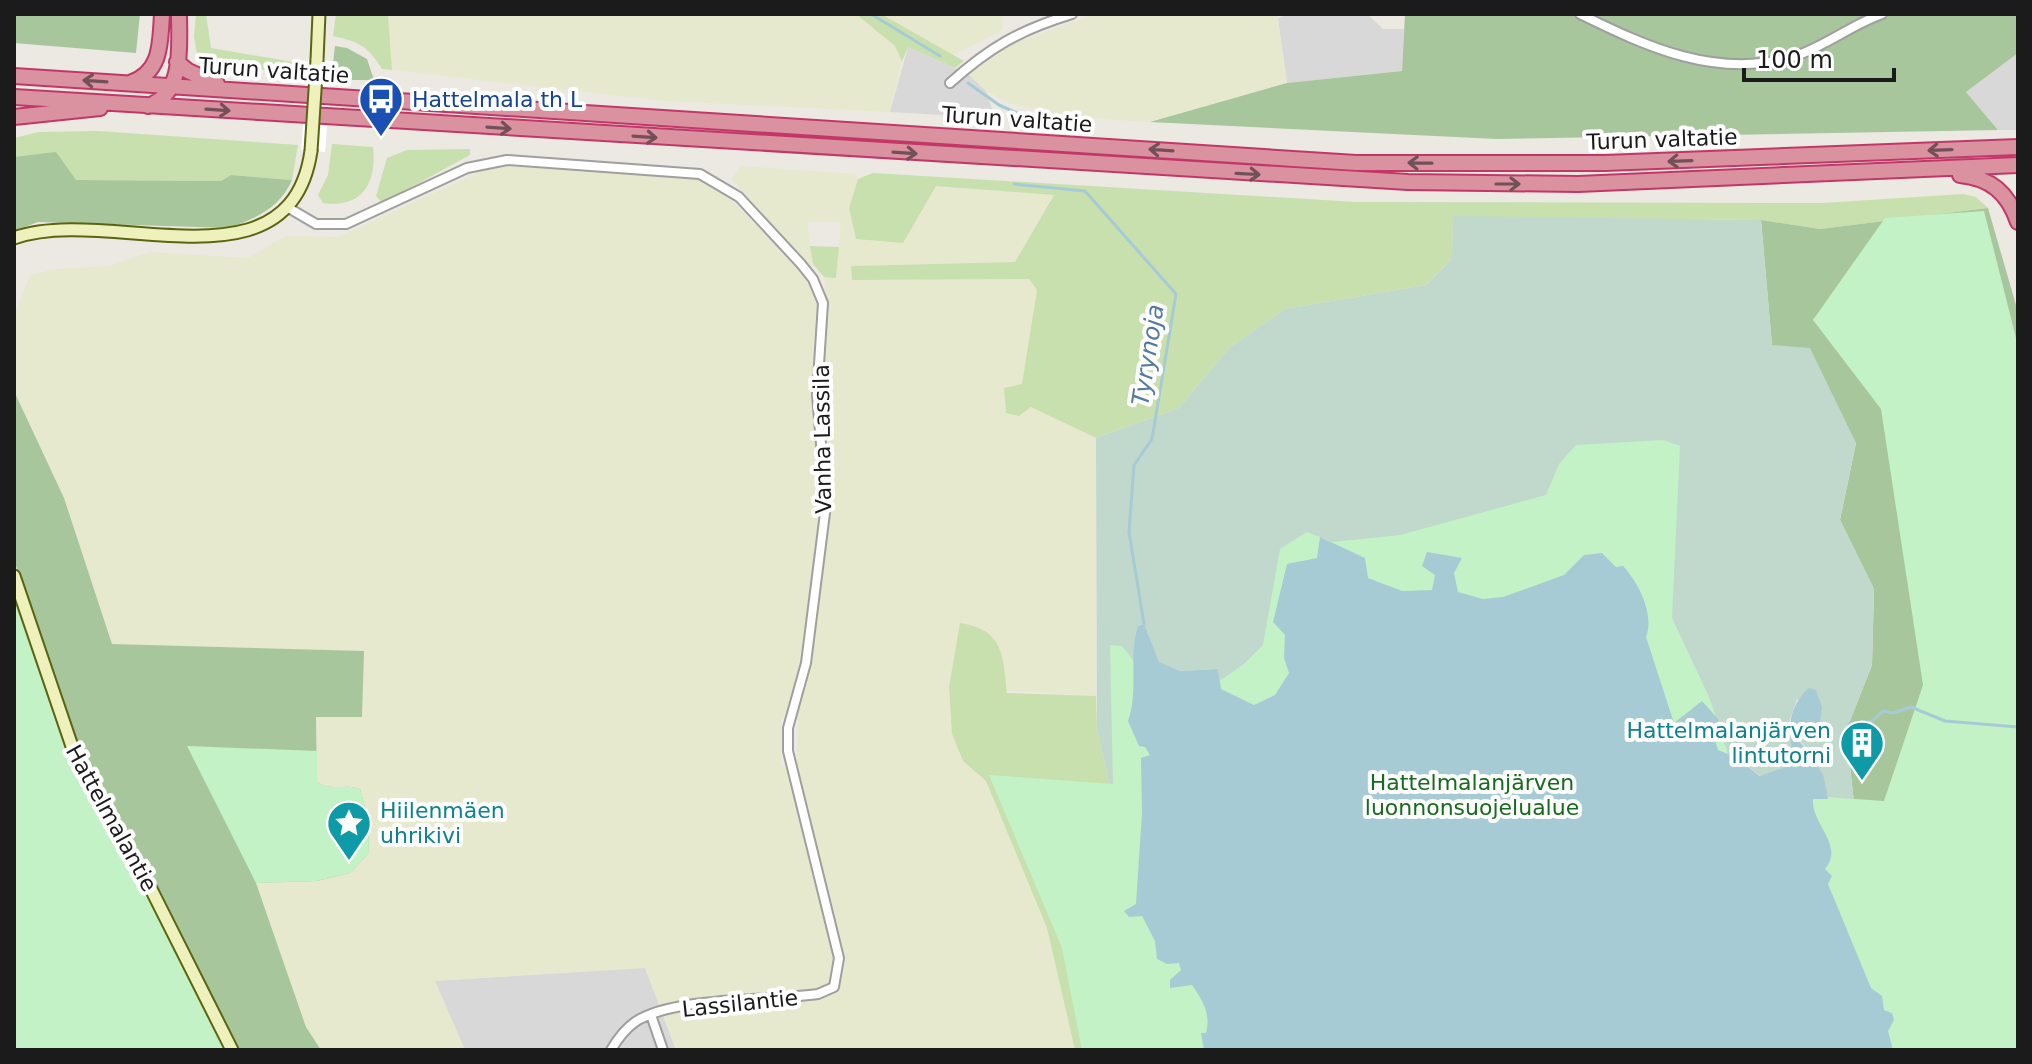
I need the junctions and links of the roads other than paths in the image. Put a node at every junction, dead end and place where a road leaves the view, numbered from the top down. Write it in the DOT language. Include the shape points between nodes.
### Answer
graph roads {
  1 [pos="162,14"];
  2 [pos="179,14"];
  3 [pos="319,14"];
  4 [pos="1072,14"];
  5 [pos="1580,14"];
  6 [pos="1882,14"];
  7 [pos="177,62"];
  8 [pos="14,76"];
  9 [pos="128,83"];
  10 [pos="950,83"];
  11 [pos="173,86"];
  12 [pos="229,89"];
  13 [pos="14,97"];
  14 [pos="124,104"];
  15 [pos="148,106"];
  16 [pos="14,117"];
  17 [pos="2018,147"];
  18 [pos="2018,165"];
  19 [pos="1912,171"];
  20 [pos="287,207"];
  21 [pos="2018,222"];
  22 [pos="14,238"];
  23 [pos="14,576"];
  24 [pos="834,987"];
  25 [pos="651,1015"];
  26 [pos="232,1050"];
  27 [pos="611,1050"];
  28 [pos="663,1050"];
  1 -- 9 [label="highway" via="156,62 147,74"];
  2 -- 7 [label="highway"];
  3 -- 20 [label="street, bridge" via="311,151 305,180"];
  4 -- 10 [label="street" via="1008,38"];
  5 -- 6 [label="street" via="1684,59 1752,63 1795,56"];
  7 -- 11 [label="highway"];
  7 -- 12 [label="highway"];
  9 -- 8 [label="highway, Turun valtatie, one-way"];
  9 -- 11 [label="highway, Turun valtatie"];
  11 -- 12 [label="highway, Turun valtatie"];
  11 -- 15 [label="highway"];
  17 -- 12 [label="highway, Turun valtatie, one-way" via="1605,163 1356,163"];
  13 -- 14 [label="highway, Turun valtatie"];
  14 -- 15 [label="highway, Turun valtatie"];
  14 -- 16 [label="highway"];
  15 -- 19 [label="highway, Turun valtatie, one-way" via="1408,182 1578,184"];
  18 -- 19 [label="highway, Turun valtatie"];
  19 -- 21 [label="highway" via="1986,181 2009,202"];
  20 -- 22 [label="street" via="263,227 243,233 68,228"];
  20 -- 24 [label="street, Vanha Lassila" via="316,224 346,224 467,168 507,160 700,174 739,197 813,279 823,303 817,395 826,505 806,663 788,728 788,751 839,958"];
  23 -- 26 [label="street, Hattelmalantie" via="77,761 151,889"];
  24 -- 25 [label="street, Lassilantie" via="818,994 685,1006"];
  25 -- 27 [label="street, Lassilantie" via="633,1023"];
  25 -- 28 [label="street"];
}
